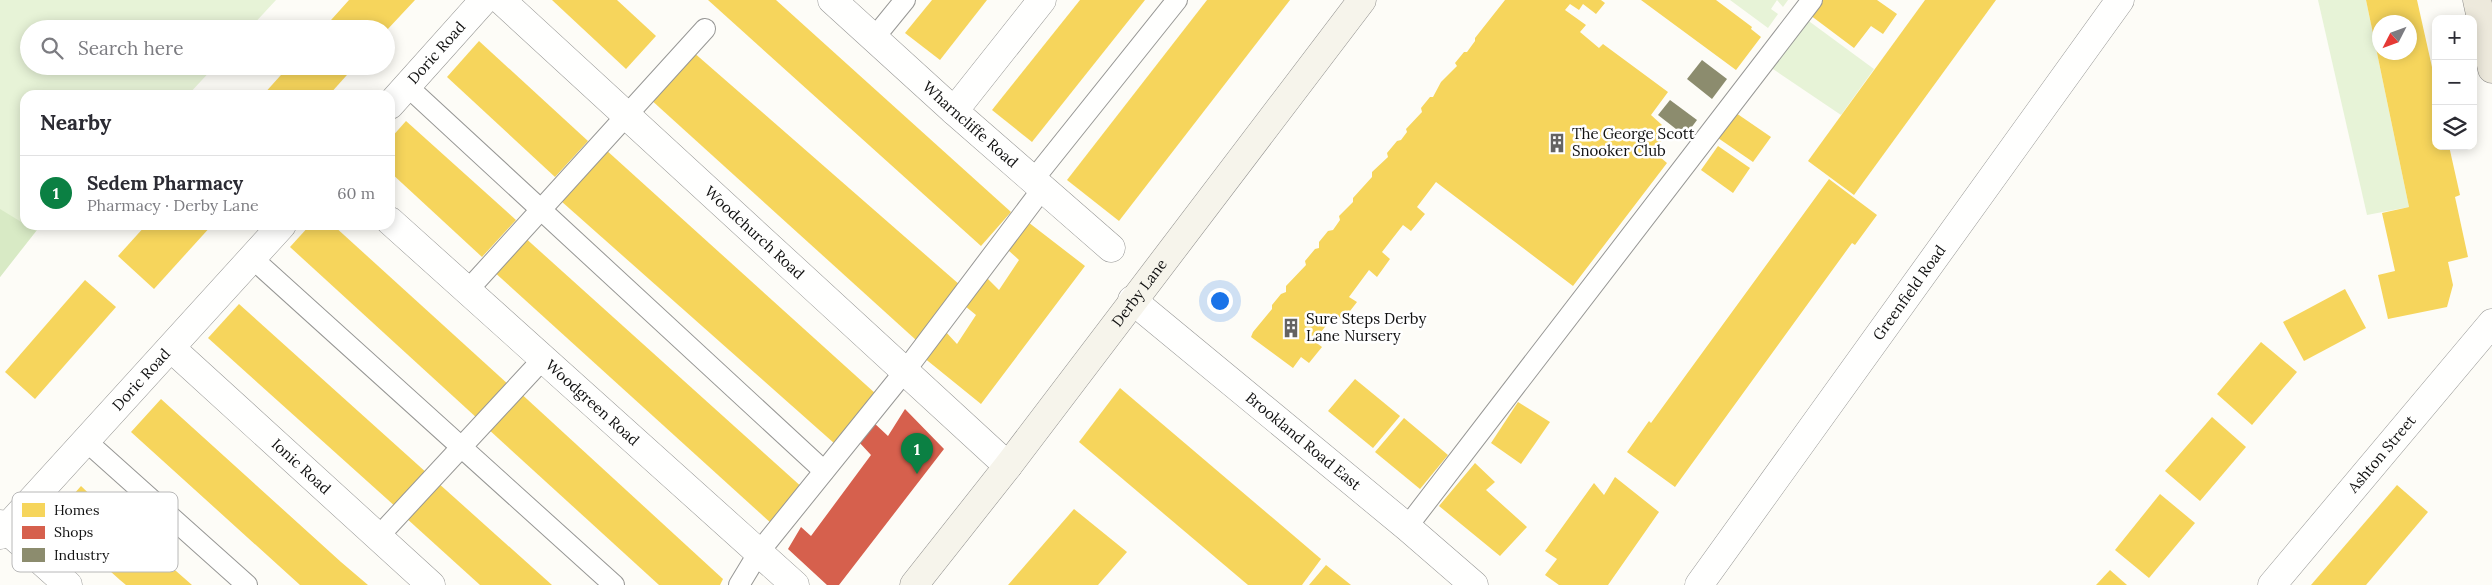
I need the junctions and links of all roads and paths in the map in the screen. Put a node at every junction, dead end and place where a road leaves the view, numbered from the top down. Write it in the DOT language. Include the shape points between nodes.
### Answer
graph roads {
  1 [pos="484,0"];
  2 [pos="501,0"];
  3 [pos="832,0"];
  4 [pos="904,0"];
  5 [pos="1042,0"];
  6 [pos="1177,0"];
  7 [pos="1362,0"];
  8 [pos="1812,0"];
  9 [pos="2120,0"];
  10 [pos="2477,0"];
  11 [pos="705,29"];
  12 [pos="874,38"];
  13 [pos="2492,69"];
  14 [pos="398,95"];
  15 [pos="954,111"];
  16 [pos="627,115"];
  17 [pos="1038,184"];
  18 [pos="541,209"];
  19 [pos="395,225"];
  20 [pos="277,230"];
  21 [pos="1108,245"];
  22 [pos="252,258"];
  23 [pos="467,290"];
  24 [pos="1132,300"];
  25 [pos="2492,323"];
  26 [pos="171,348"];
  27 [pos="543,358"];
  28 [pos="905,371"];
  29 [pos="86,441"];
  30 [pos="461,447"];
  31 [pos="1008,466"];
  32 [pos="824,471"];
  33 [pos="37,492"];
  34 [pos="143,492"];
  35 [pos="12,519"];
  36 [pos="178,523"];
  37 [pos="1408,527"];
  38 [pos="2,529"];
  39 [pos="12,537"];
  40 [pos="378,537"];
  41 [pos="759,552"];
  42 [pos="53,572"];
  43 [pos="418,581"];
  44 [pos="68,585"];
  45 [pos="247,585"];
  46 [pos="614,585"];
  47 [pos="739,585"];
  48 [pos="796,585"];
  49 [pos="914,585"];
  50 [pos="1474,585"];
  51 [pos="1699,585"];
  52 [pos="2272,585"];
  1 -- 14 [label="street, Doric Road"];
  2 -- 16 [label="street, Woodchurch Road"];
  3 -- 12 [label="street, Wharncliffe Road"];
  4 -- 12 [label="lane"];
  5 -- 15 [label="street"];
  6 -- 17 [label="lane"];
  7 -- 24 [label="street, Derby Lane"];
  8 -- 37 [label="lane"];
  9 -- 51 [label="street, Greenfield Road"];
  10 -- 13 [label="main road"];
  11 -- 16 [label="lane"];
  12 -- 15 [label="street, Wharncliffe Road"];
  14 -- 18 [label="lane"];
  15 -- 17 [label="street, Wharncliffe Road"];
  16 -- 18 [label="lane"];
  16 -- 28 [label="street, Woodchurch Road"];
  17 -- 21 [label="street, Wharncliffe Road"];
  17 -- 28 [label="lane"];
  18 -- 23 [label="lane"];
  18 -- 32 [label="lane"];
  19 -- 23 [label="street, Woodgreen Road"];
  20 -- 22 [label="street, Doric Road"];
  22 -- 26 [label="street, Doric Road"];
  22 -- 30 [label="lane"];
  23 -- 27 [label="street, Woodgreen Road"];
  24 -- 31 [label="street, Derby Lane"];
  24 -- 37 [label="street, Brookland Road East"];
  25 -- 52 [label="street, Ashton Street"];
  26 -- 29 [label="street, Doric Road"];
  26 -- 40 [label="street, Ionic Road"];
  27 -- 30 [label="lane"];
  27 -- 41 [label="street, Woodgreen Road"];
  28 -- 31 [label="street, Woodchurch Road"];
  28 -- 32 [label="lane"];
  29 -- 33 [label="street, Doric Road"];
  29 -- 34 [label="lane"];
  30 -- 40 [label="lane"];
  30 -- 46 [label="lane"];
  31 -- 49 [label="street, Derby Lane"];
  32 -- 41 [label="lane"];
  35 -- 38 [label="street, Doric Road"];
  36 -- 45 [label="lane"];
  37 -- 50 [label="street, Brookland Road East"];
  38 -- 39 [label="street"];
  40 -- 43 [label="street, Ionic Road"];
  41 -- 47 [label="lane"];
  41 -- 48 [label="street, Woodgreen Road"];
  42 -- 44 [label="street"];
}
